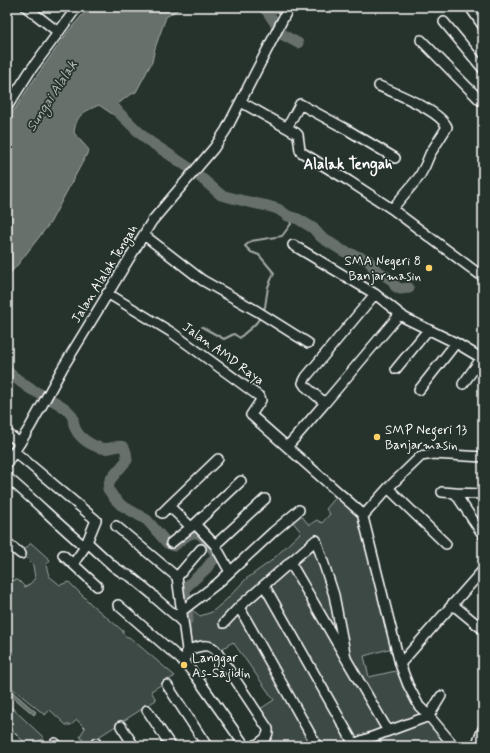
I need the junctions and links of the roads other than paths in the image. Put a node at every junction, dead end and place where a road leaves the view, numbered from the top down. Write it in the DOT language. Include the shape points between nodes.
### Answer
graph roads {
  1 [pos="26,7"];
  2 [pos="77,7"];
  3 [pos="289,7"];
  4 [pos="470,7"];
  5 [pos="444,22"];
  6 [pos="483,26"];
  7 [pos="58,32"];
  8 [pos="421,40"];
  9 [pos="483,70"];
  10 [pos="379,86"];
  11 [pos="482,100"];
  12 [pos="241,102"];
  13 [pos="7,107"];
  14 [pos="288,128"];
  15 [pos="395,158"];
  16 [pos="392,209"];
  17 [pos="144,235"];
  18 [pos="293,245"];
  19 [pos="483,277"];
  20 [pos="107,294"];
  21 [pos="375,294"];
  22 [pos="400,314"];
  23 [pos="428,330"];
  24 [pos="308,343"];
  25 [pos="456,343"];
  26 [pos="482,359"];
  27 [pos="396,369"];
  28 [pos="463,384"];
  29 [pos="420,390"];
  30 [pos="325,403"];
  31 [pos="7,433"];
  32 [pos="20,443"];
  33 [pos="287,447"];
  34 [pos="15,452"];
  35 [pos="483,457"];
  36 [pos="218,458"];
  37 [pos="7,463"];
  38 [pos="7,477"];
  39 [pos="241,481"];
  40 [pos="388,488"];
  41 [pos="442,492"];
  42 [pos="455,492"];
  43 [pos="483,494"];
  44 [pos="266,499"];
  45 [pos="169,506"];
  46 [pos="299,510"];
  47 [pos="162,513"];
  48 [pos="364,515"];
  49 [pos="116,526"];
  50 [pos="193,526"];
  51 [pos="483,535"];
  52 [pos="7,543"];
  53 [pos="171,543"];
  54 [pos="86,544"];
  55 [pos="446,544"];
  56 [pos="214,546"];
  57 [pos="201,549"];
  58 [pos="21,554"];
  59 [pos="63,554"];
  60 [pos="290,562"];
  61 [pos="74,564"];
  62 [pos="230,572"];
  63 [pos="481,576"];
  64 [pos="176,577"];
  65 [pos="264,585"];
  66 [pos="97,586"];
  67 [pos="452,604"];
  68 [pos="118,605"];
  69 [pos="239,607"];
  70 [pos="183,610"];
  71 [pos="224,623"];
  72 [pos="480,627"];
  73 [pos="187,650"];
  74 [pos="346,658"];
  75 [pos="185,663"];
  76 [pos="400,664"];
  77 [pos="167,685"];
  78 [pos="442,696"];
  79 [pos="147,710"];
  80 [pos="429,716"];
  81 [pos="121,726"];
  82 [pos="483,729"];
  83 [pos="388,731"];
  84 [pos="351,745"];
  85 [pos="134,746"];
  86 [pos="171,746"];
  87 [pos="206,746"];
  88 [pos="245,746"];
  89 [pos="254,746"];
  90 [pos="317,746"];
  91 [pos="454,746"];
  92 [pos="476,746"];
  1 -- 7 [label="street"];
  2 -- 7 [label="street"];
  3 -- 12 [label="street, Jalan Alalak Tengah"];
  4 -- 6 [label="street"];
  5 -- 9 [label="street"];
  7 -- 13 [label="street"];
  8 -- 11 [label="street"];
  10 -- 16 [label="street" via="419,104 448,127 430,154 426,166"];
  12 -- 14 [label="street"];
  12 -- 17 [label="street, Jalan Alalak Tengah" via="214,148 152,221"];
  14 -- 15 [label="street" via="300,104"];
  14 -- 16 [label="street" via="298,135 302,152"];
  16 -- 19 [label="street"];
  17 -- 20 [label="street, Jalan Alalak Tengah"];
  17 -- 24 [label="street" via="202,280"];
  18 -- 21 [label="street"];
  20 -- 32 [label="street, Jalan Alalak Tengah"];
  20 -- 33 [label="street, Jalan AMD Raya" via="171,332 260,397 261,400 251,415"];
  21 -- 22 [label="street"];
  21 -- 30 [label="street" via="303,383"];
  22 -- 23 [label="street"];
  22 -- 30 [label="street"];
  23 -- 25 [label="street"];
  23 -- 27 [label="street"];
  25 -- 26 [label="street"];
  25 -- 29 [label="street"];
  26 -- 28 [label="street"];
  30 -- 33 [label="street"];
  31 -- 32 [label="street"];
  32 -- 34 [label="street, Jalan Alalak Tengah"];
  33 -- 48 [label="street, Jalan AMD Raya"];
  34 -- 37 [label="street, Jalan Alalak Tengah"];
  34 -- 54 [label="street" via="96,520"];
  35 -- 40 [label="street" via="426,454"];
  36 -- 45 [label="street"];
  38 -- 54 [label="street" via="61,527"];
  39 -- 50 [label="street"];
  40 -- 48 [label="street"];
  40 -- 55 [label="street"];
  41 -- 42 [label="street"];
  42 -- 43 [label="street"];
  42 -- 51 [label="street"];
  44 -- 56 [label="street"];
  45 -- 47 [label="street"];
  45 -- 50 [label="street"];
  46 -- 62 [label="street"];
  48 -- 76 [label="street"];
  49 -- 64 [label="street"];
  50 -- 53 [label="street"];
  50 -- 56 [label="street"];
  52 -- 58 [label="street"];
  54 -- 61 [label="street"];
  54 -- 70 [label="street" via="130,576 158,602"];
  56 -- 62 [label="street"];
  57 -- 64 [label="street"];
  59 -- 61 [label="street"];
  60 -- 65 [label="street"];
  60 -- 74 [label="street"];
  60 -- 74 [label="street" via="316,540 334,595"];
  61 -- 66 [label="street"];
  62 -- 70 [label="street"];
  63 -- 67 [label="street"];
  64 -- 70 [label="street"];
  65 -- 69 [label="street"];
  65 -- 84 [label="street"];
  67 -- 72 [label="street"];
  67 -- 76 [label="street"];
  68 -- 75 [label="street"];
  69 -- 71 [label="street"];
  69 -- 90 [label="street"];
  70 -- 73 [label="street" via="182,622"];
  73 -- 75 [label="street"];
  73 -- 89 [label="street" via="208,645 217,652 268,729 265,739"];
  74 -- 83 [label="street"];
  75 -- 88 [label="street"];
  76 -- 80 [label="street" via="415,699"];
  77 -- 87 [label="street"];
  78 -- 80 [label="street"];
  79 -- 86 [label="street"];
  80 -- 83 [label="street"];
  80 -- 91 [label="street"];
  81 -- 85 [label="street"];
  82 -- 92 [label="street"];
  83 -- 84 [label="street"];
}
